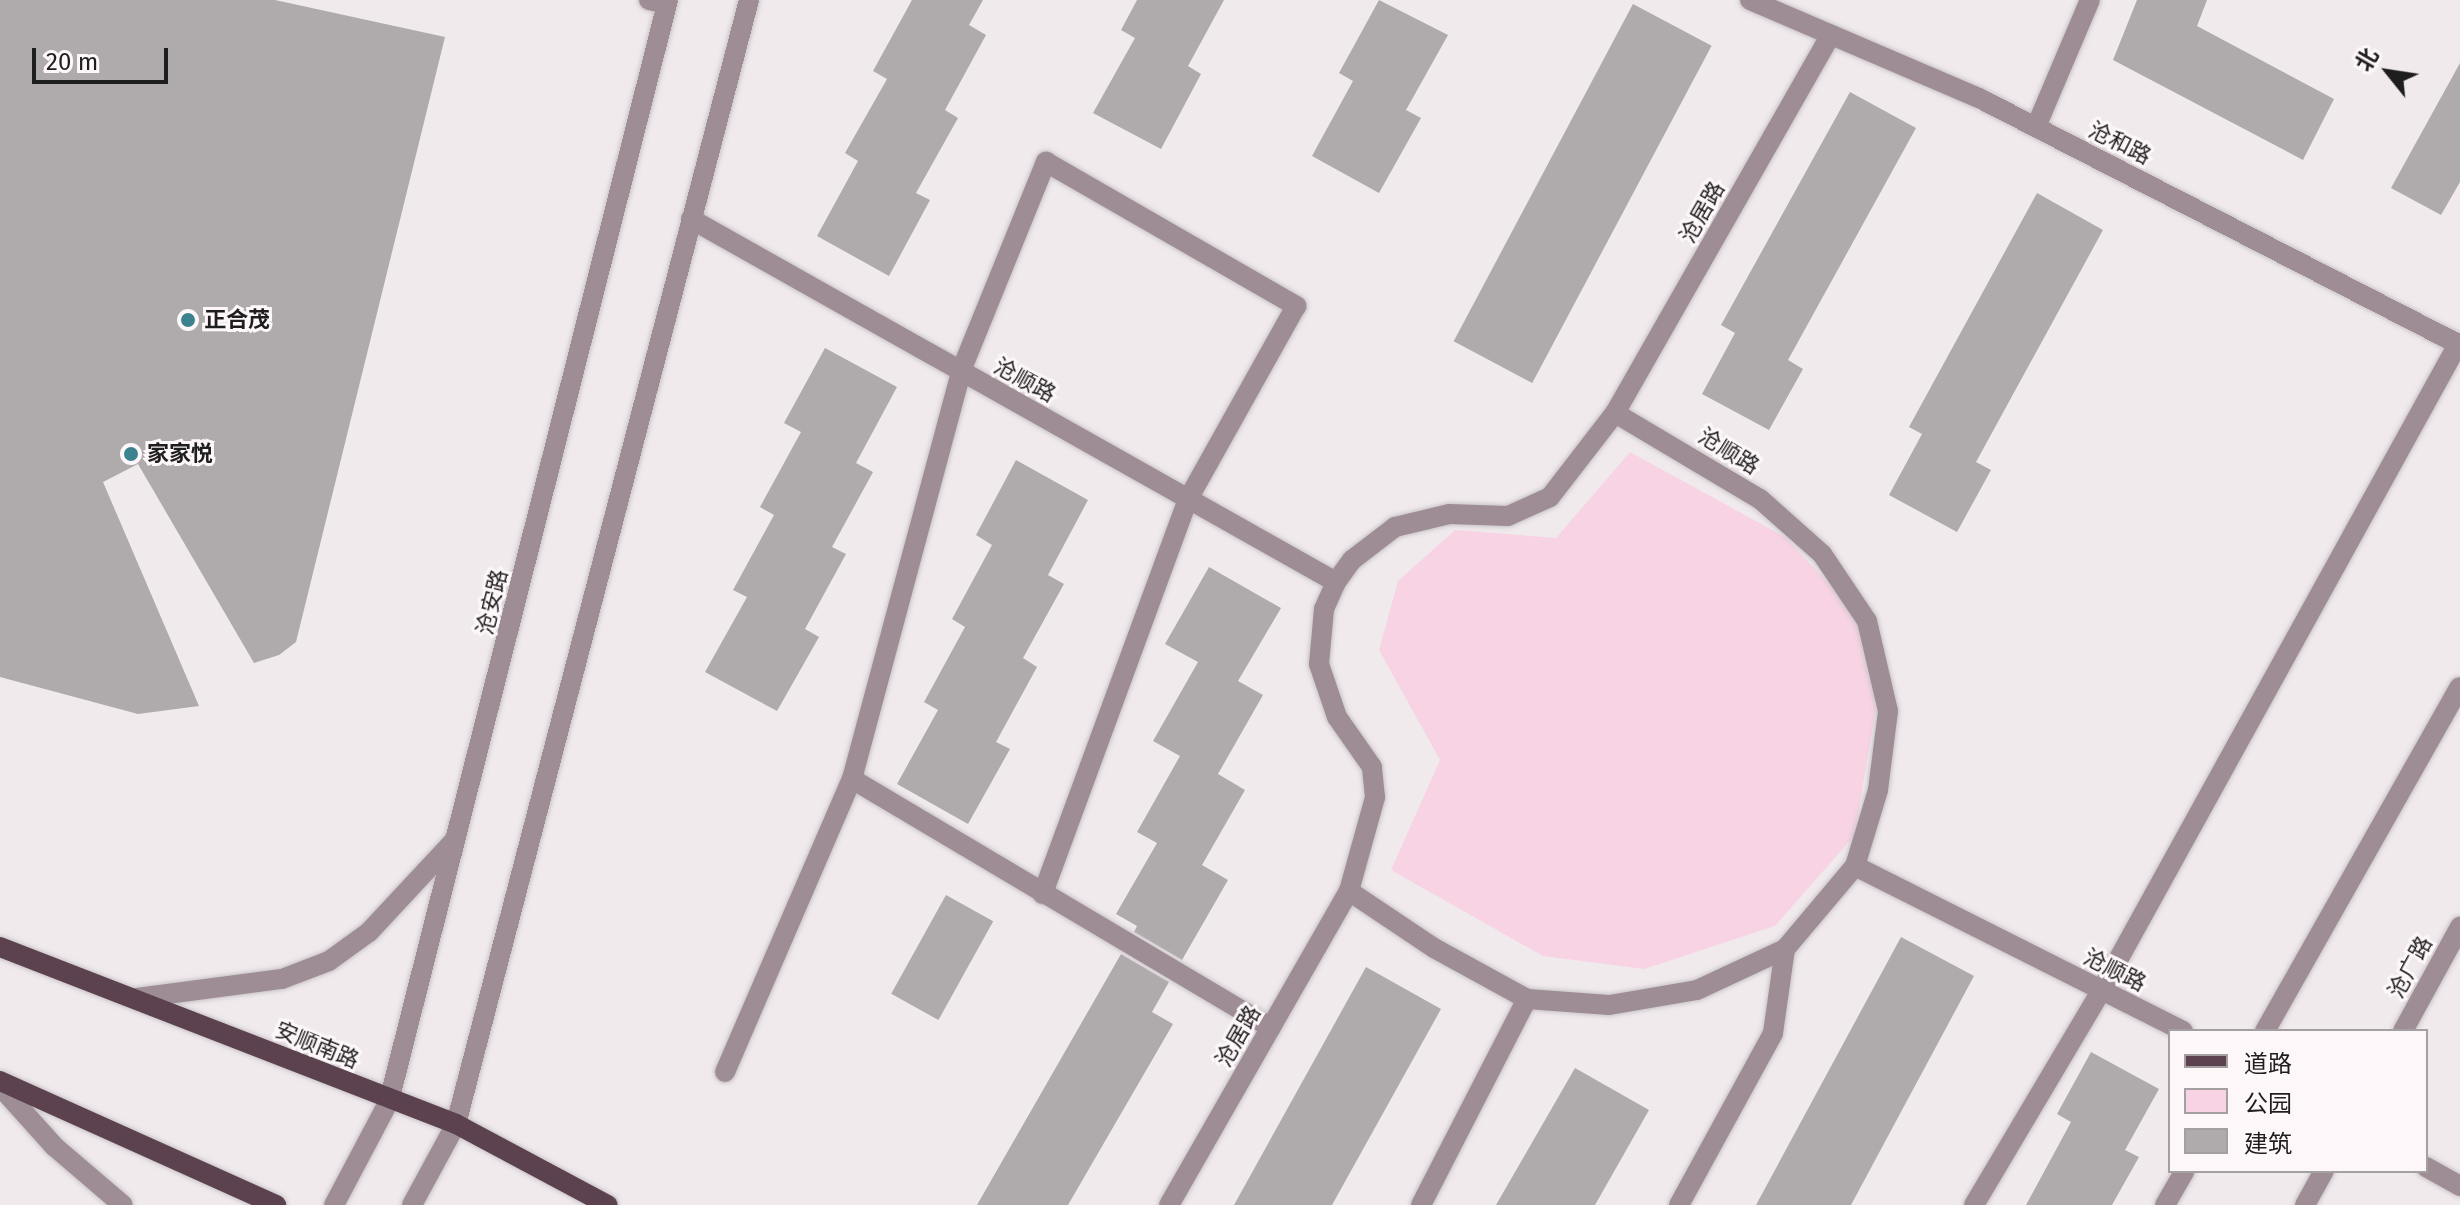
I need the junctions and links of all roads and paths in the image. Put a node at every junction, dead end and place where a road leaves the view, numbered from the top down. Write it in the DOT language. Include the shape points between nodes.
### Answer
graph roads {
  1 [pos="749,0"];
  2 [pos="1750,0"];
  3 [pos="2090,0"];
  4 [pos="661,1"];
  5 [pos="1831,35"];
  6 [pos="2036,127"];
  7 [pos="691,219"];
  8 [pos="2459,344"];
  9 [pos="961,371"];
  10 [pos="1615,413"];
  11 [pos="1188,499"];
  12 [pos="1336,582"];
  13 [pos="2460,687"];
  14 [pos="852,779"];
  15 [pos="457,838"];
  16 [pos="1855,866"];
  17 [pos="1349,891"];
  18 [pos="1043,894"];
  19 [pos="2460,927"];
  20 [pos="0,947"];
  21 [pos="1785,949"];
  22 [pos="2102,989"];
  23 [pos="137,998"];
  24 [pos="1527,999"];
  25 [pos="1271,1028"];
  26 [pos="2179,1029"];
  27 [pos="2266,1029"];
  28 [pos="2404,1029"];
  29 [pos="725,1072"];
  30 [pos="0,1084"];
  31 [pos="389,1101"];
  32 [pos="456,1124"];
  33 [pos="2428,1168"];
  34 [pos="2184,1173"];
  35 [pos="2323,1173"];
  36 [pos="2460,1186"];
  37 [pos="123,1205"];
  38 [pos="276,1205"];
  39 [pos="334,1205"];
  40 [pos="412,1205"];
  41 [pos="608,1205"];
  42 [pos="1169,1205"];
  43 [pos="1421,1205"];
  44 [pos="1679,1205"];
  45 [pos="1974,1205"];
  46 [pos="2165,1205"];
  47 [pos="2305,1205"];
  1 -- 7 [label="street"];
  2 -- 5 [label="street, 沧和路"];
  3 -- 6 [label="street"];
  4 -- 15 [label="street, 沧安路"];
  5 -- 6 [label="street, 沧和路"];
  5 -- 10 [label="street, 沧居路"];
  6 -- 8 [label="street, 沧和路"];
  7 -- 9 [label="street, 沧顺路"];
  7 -- 32 [label="street"];
  8 -- 22 [label="street"];
  9 -- 11 [label="street, 沧顺路"];
  9 -- 11 [label="street" via="1046,162 1296,306"];
  9 -- 14 [label="street"];
  10 -- 12 [label="street" via="1550,497 1508,516 1449,514 1395,527 1352,560"];
  10 -- 16 [label="street, 沧顺路" via="1760,499 1822,554 1867,621 1888,711 1878,790"];
  11 -- 12 [label="street, 沧顺路"];
  11 -- 18 [label="street"];
  12 -- 17 [label="street" via="1324,609 1319,664 1337,717 1372,767 1375,797"];
  13 -- 27 [label="street"];
  14 -- 18 [label="street"];
  14 -- 29 [label="street"];
  15 -- 23 [label="street" via="369,932 329,961 282,979"];
  15 -- 31 [label="street, 沧安路"];
  16 -- 21 [label="street, 沧顺路"];
  16 -- 22 [label="street, 沧顺路"];
  17 -- 24 [label="street, 沧顺路" via="1434,948"];
  17 -- 25 [label="street, 沧居路"];
  18 -- 25 [label="street"];
  19 -- 28 [label="street, 沧广路"];
  20 -- 23 [label="main road, 安顺南路"];
  21 -- 24 [label="street, 沧顺路" via="1697,990 1609,1005"];
  21 -- 44 [label="street" via="1773,1033"];
  22 -- 26 [label="street, 沧顺路"];
  22 -- 45 [label="street"];
  23 -- 31 [label="main road, 安顺南路"];
  24 -- 43 [label="street"];
  25 -- 42 [label="street, 沧居路"];
  30 -- 37 [label="street" via="55,1147"];
  30 -- 38 [label="main road"];
  31 -- 32 [label="main road, 安顺南路"];
  31 -- 39 [label="street, 沧安路"];
  32 -- 40 [label="street"];
  32 -- 41 [label="main road, 安顺南路"];
  33 -- 36 [label="street"];
  34 -- 46 [label="street"];
  35 -- 47 [label="street"];
}
